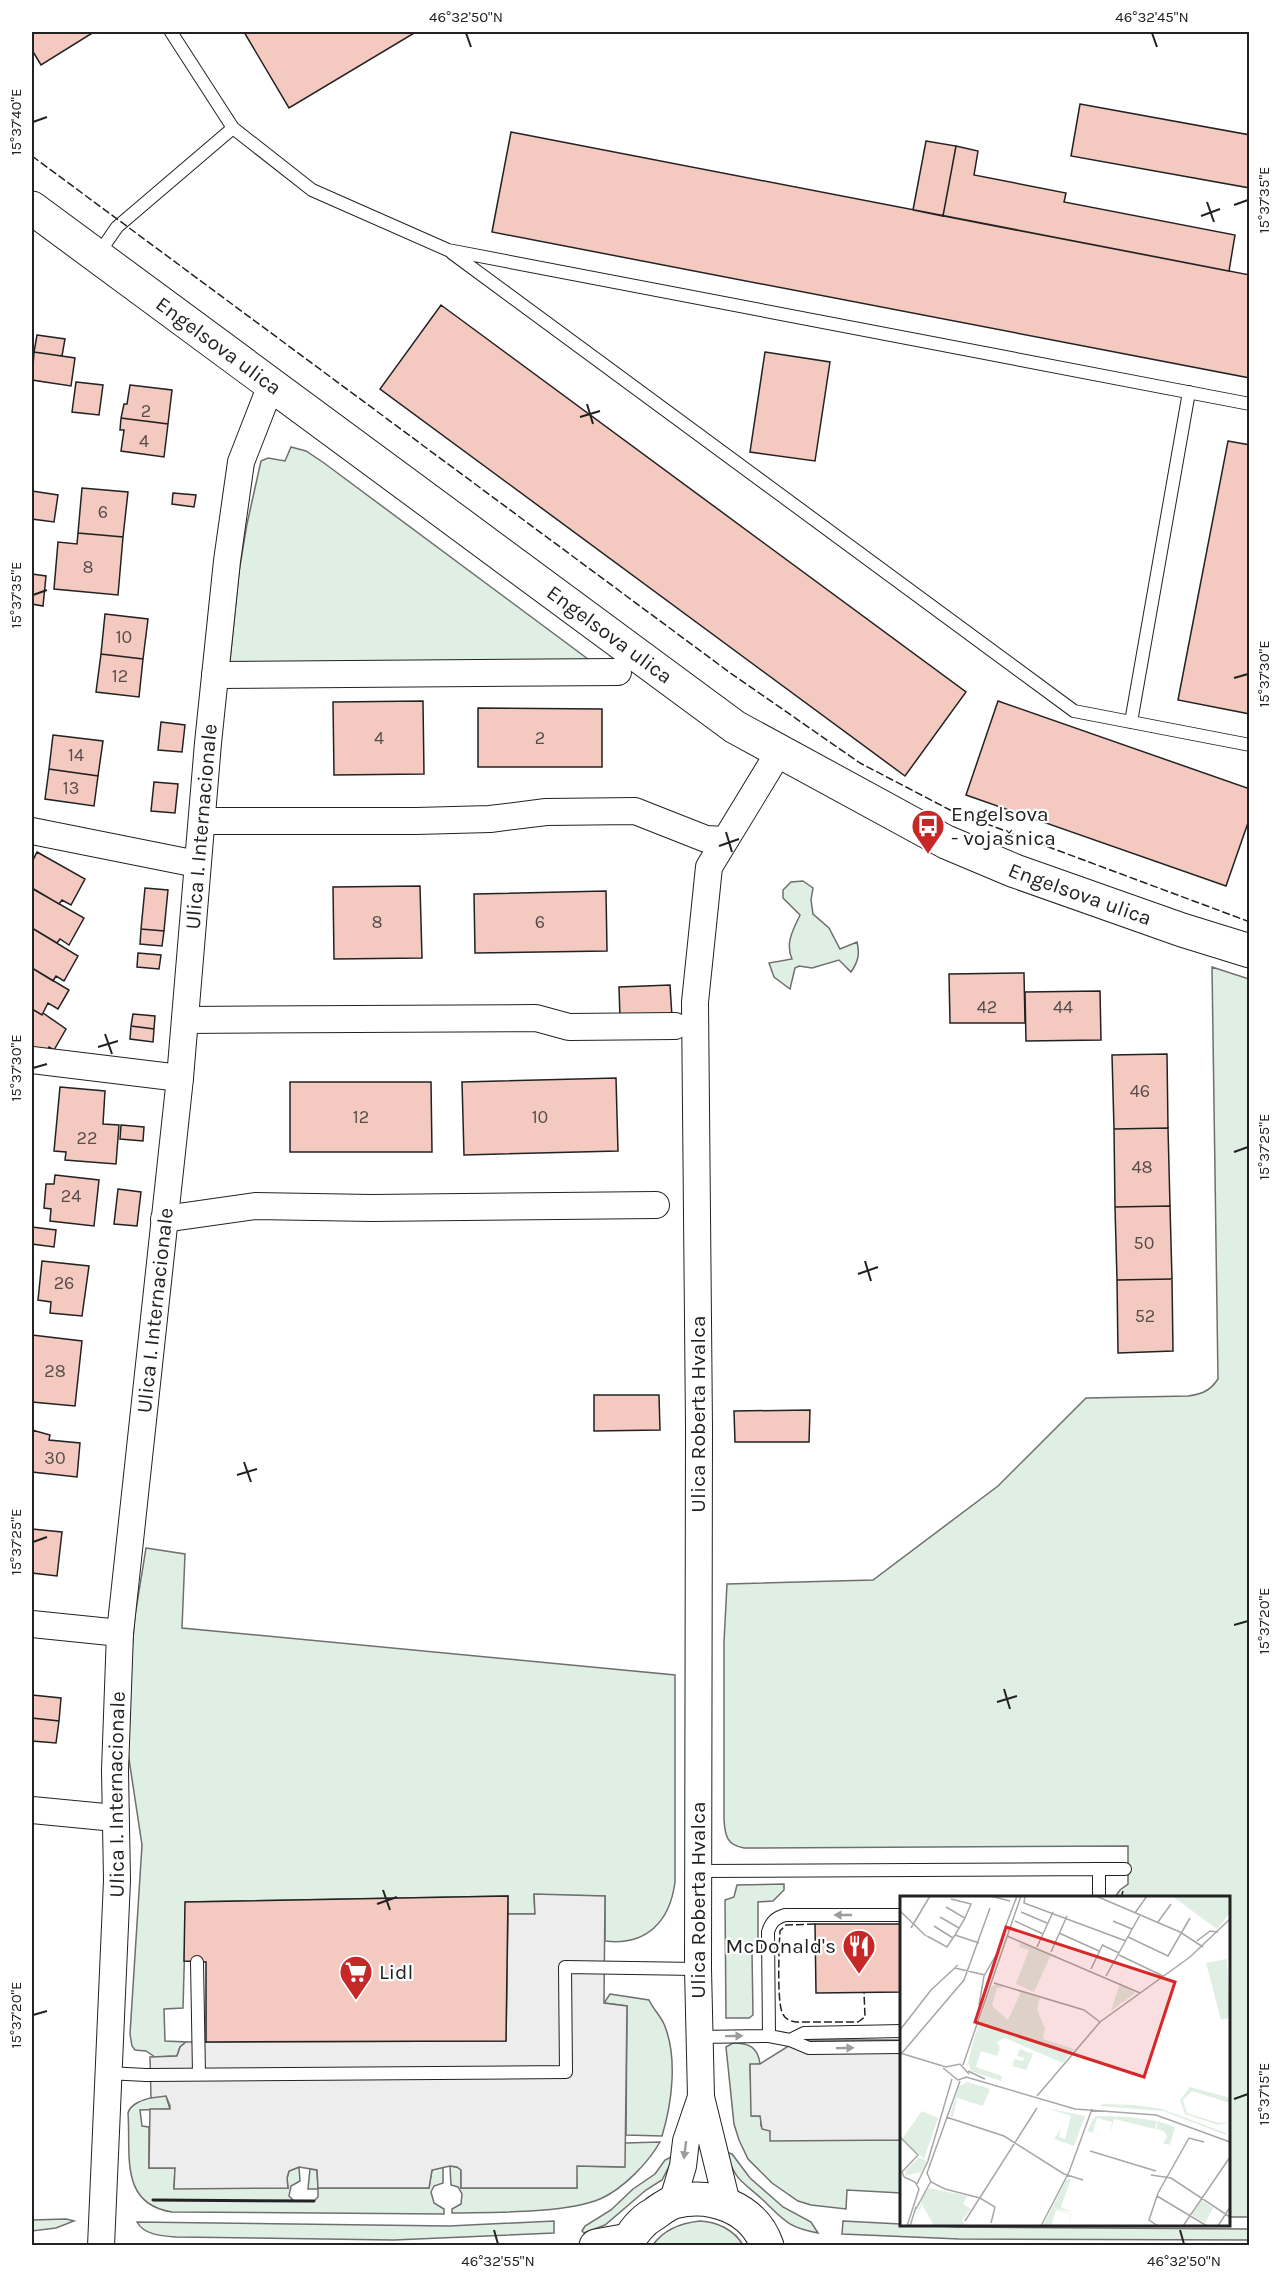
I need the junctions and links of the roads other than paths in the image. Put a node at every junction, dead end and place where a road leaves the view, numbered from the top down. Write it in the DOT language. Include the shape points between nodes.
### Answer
graph roads {
  1 [pos="171,32"];
  2 [pos="233,128"];
  3 [pos="32,208"];
  4 [pos="448,250"];
  5 [pos="96,256"];
  6 [pos="271,385"];
  7 [pos="1189,392"];
  8 [pos="1250,404"];
  9 [pos="618,672"];
  10 [pos="215,675"];
  11 [pos="1131,722"];
  12 [pos="1250,745"];
  13 [pos="779,752"];
  14 [pos="202,821"];
  15 [pos="32,831"];
  16 [pos="725,840"];
  17 [pos="197,864"];
  18 [pos="1250,951"];
  19 [pos="185,1020"];
  20 [pos="675,1026"];
  21 [pos="32,1060"];
  22 [pos="180,1078"];
  23 [pos="656,1205"];
  24 [pos="164,1219"];
  25 [pos="32,1624"];
  26 [pos="120,1633"];
  27 [pos="32,1810"];
  28 [pos="115,1818"];
  29 [pos="1099,1869"];
  30 [pos="1125,1869"];
  31 [pos="699,1871"];
  32 [pos="1099,1896"];
  33 [pos="900,1915"];
  34 [pos="196,1962"];
  35 [pos="698,1969"];
  36 [pos="900,2031"];
  37 [pos="769,2036"];
  38 [pos="699,2037"];
  39 [pos="790,2040"];
  40 [pos="900,2046"];
  41 [pos="107,2073"];
  42 [pos="199,2074"];
  43 [pos="700,2097"];
  44 [pos="672,2203"];
  45 [pos="727,2203"];
  46 [pos="628,2243"];
  47 [pos="775,2243"];
  48 [pos="101,2246"];
  49 [pos="596,2246"];
  1 -- 2 [label="lane"];
  2 -- 4 [label="lane" via="312,190"];
  2 -- 5 [label="lane" via="117,227"];
  3 -- 5 [label="street, Engelsova ulica"];
  4 -- 7 [label="lane"];
  4 -- 11 [label="lane" via="1074,711"];
  5 -- 6 [label="street, Engelsova ulica"];
  6 -- 10 [label="street, Ulica I. Internacionale" via="241,462"];
  6 -- 13 [label="street, Engelsova ulica" via="709,709"];
  7 -- 8 [label="lane"];
  7 -- 11 [label="lane"];
  9 -- 10 [label="street"];
  10 -- 14 [label="street, Ulica I. Internacionale"];
  11 -- 12 [label="lane"];
  13 -- 16 [label="street, Ulica Roberta Hvalca"];
  13 -- 18 [label="street, Engelsova ulica" via="946,842 1014,871"];
  14 -- 16 [label="street" via="490,819 546,812 635,811 706,839"];
  14 -- 17 [label="street, Ulica I. Internacionale"];
  15 -- 17 [label="street"];
  16 -- 31 [label="street, Ulica Roberta Hvalca" via="709,867 695,1002"];
  17 -- 19 [label="street, Ulica I. Internacionale"];
  19 -- 20 [label="street" via="536,1018 569,1027"];
  19 -- 22 [label="street, Ulica I. Internacionale"];
  21 -- 22 [label="street"];
  22 -- 24 [label="street, Ulica I. Internacionale"];
  23 -- 24 [label="street" via="255,1206"];
  24 -- 26 [label="street, Ulica I. Internacionale"];
  25 -- 26 [label="street"];
  26 -- 28 [label="street, Ulica I. Internacionale"];
  27 -- 28 [label="street"];
  28 -- 41 [label="street, Ulica I. Internacionale" via="117,1880"];
  29 -- 30 [label="lane"];
  29 -- 31 [label="lane"];
  29 -- 32 [label="lane"];
  31 -- 35 [label="street, Ulica Roberta Hvalca"];
  33 -- 37 [label="lane, one-way" via="777,1917 768,1932"];
  34 -- 42 [label="lane"];
  35 -- 38 [label="street, Ulica Roberta Hvalca"];
  35 -- 42 [label="lane" via="565,1967 566,2072"];
  36 -- 39 [label="lane" via="804,2033"];
  38 -- 37 [label="lane, one-way"];
  37 -- 39 [label="lane"];
  38 -- 43 [label="street, Ulica Roberta Hvalca"];
  39 -- 40 [label="lane, one-way" via="809,2049"];
  41 -- 42 [label="lane"];
  41 -- 48 [label="street, Ulica I. Internacionale"];
  43 -- 44 [label="street, one-way"];
  43 -- 45 [label="street"];
  44 -- 45 [label="street" via="693,2199"];
  44 -- 46 [label="street" via="645,2219"];
  45 -- 47 [label="street"];
  46 -- 49 [label="street"];
}
